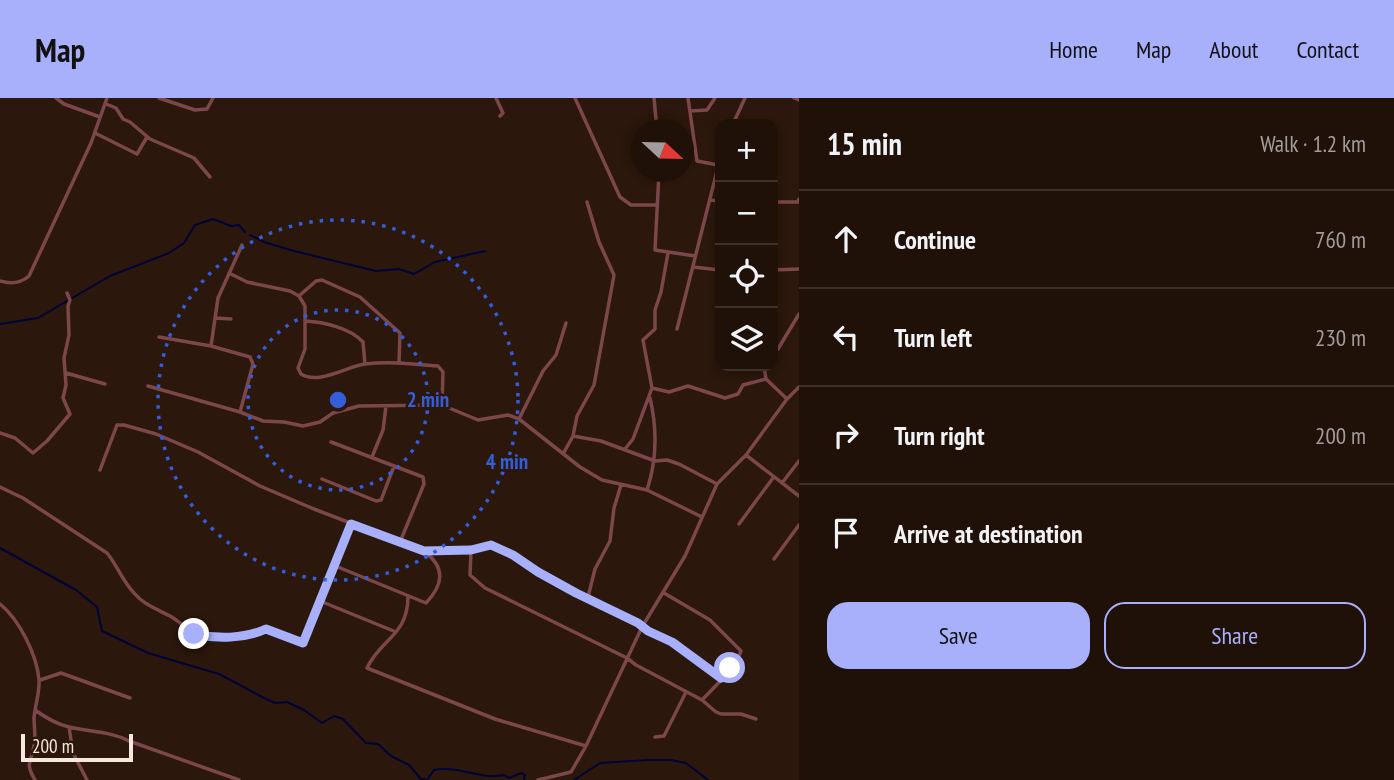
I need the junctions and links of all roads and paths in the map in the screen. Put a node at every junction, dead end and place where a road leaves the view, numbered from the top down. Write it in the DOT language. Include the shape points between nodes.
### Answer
graph roads {
  1 [pos="56,98"];
  2 [pos="107,98"];
  3 [pos="159,98"];
  4 [pos="213,98"];
  5 [pos="496,98"];
  6 [pos="575,98"];
  7 [pos="654,98"];
  8 [pos="688,98"];
  9 [pos="715,98"];
  10 [pos="745,98"];
  11 [pos="794,98"];
  12 [pos="799,100"];
  13 [pos="106,104"];
  14 [pos="690,111"];
  15 [pos="500,116"];
  16 [pos="100,117"];
  17 [pos="656,119"];
  18 [pos="735,119"];
  19 [pos="95,133"];
  20 [pos="147,137"];
  21 [pos="715,164"];
  22 [pos="210,177"];
  23 [pos="715,178"];
  24 [pos="658,182"];
  25 [pos="799,199"];
  26 [pos="710,200"];
  27 [pos="715,200"];
  28 [pos="587,202"];
  29 [pos="778,202"];
  30 [pos="657,205"];
  31 [pos="242,245"];
  32 [pos="668,253"];
  33 [pos="695,256"];
  34 [pos="693,267"];
  35 [pos="715,269"];
  36 [pos="799,269"];
  37 [pos="778,270"];
  38 [pos="229,272"];
  39 [pos="0,281"];
  40 [pos="67,293"];
  41 [pos="299,296"];
  42 [pos="799,314"];
  43 [pos="215,318"];
  44 [pos="231,318"];
  45 [pos="304,321"];
  46 [pos="566,323"];
  47 [pos="677,329"];
  48 [pos="159,337"];
  49 [pos="211,346"];
  50 [pos="778,349"];
  51 [pos="399,363"];
  52 [pos="366,364"];
  53 [pos="765,371"];
  54 [pos="66,373"];
  55 [pos="766,379"];
  56 [pos="105,384"];
  57 [pos="148,386"];
  58 [pos="799,387"];
  59 [pos="652,388"];
  60 [pos="650,396"];
  61 [pos="787,399"];
  62 [pos="442,405"];
  63 [pos="386,406"];
  64 [pos="240,412"];
  65 [pos="519,419"];
  66 [pos="0,433"];
  67 [pos="573,436"];
  68 [pos="331,442"];
  69 [pos="625,449"];
  70 [pos="564,454"];
  71 [pos="746,455"];
  72 [pos="372,457"];
  73 [pos="655,461"];
  74 [pos="799,461"];
  75 [pos="394,466"];
  76 [pos="100,470"];
  77 [pos="773,478"];
  78 [pos="321,479"];
  79 [pos="782,483"];
  80 [pos="717,484"];
  81 [pos="621,485"];
  82 [pos="0,487"];
  83 [pos="647,490"];
  84 [pos="799,496"];
  85 [pos="702,517"];
  86 [pos="351,524"];
  87 [pos="739,524"];
  88 [pos="799,526"];
  89 [pos="400,542"];
  90 [pos="471,550"];
  91 [pos="424,551"];
  92 [pos="774,559"];
  93 [pos="333,565"];
  94 [pos="664,593"];
  95 [pos="408,596"];
  96 [pos="588,597"];
  97 [pos="320,600"];
  98 [pos="0,604"];
  99 [pos="642,626"];
  100 [pos="396,632"];
  101 [pos="627,658"];
  102 [pos="721,678"];
  103 [pos="40,680"];
  104 [pos="685,692"];
  105 [pos="130,698"];
  106 [pos="702,699"];
  107 [pos="35,710"];
  108 [pos="756,719"];
  109 [pos="69,727"];
  110 [pos="655,737"];
  111 [pos="586,746"];
  112 [pos="35,780"];
  113 [pos="87,780"];
  114 [pos="239,780"];
  115 [pos="538,780"];
  1 -- 16 [label="street"];
  2 -- 13 [label="street"];
  3 -- 4 [label="street" via="195,110 207,109"];
  5 -- 15 [label="street" via="503,113"];
  6 -- 30 [label="street" via="620,197 631,205"];
  7 -- 17 [label="street"];
  8 -- 14 [label="street"];
  9 -- 14 [label="street" via="707,110"];
  10 -- 18 [label="street"];
  11 -- 12 [label="street"];
  13 -- 16 [label="street"];
  13 -- 20 [label="street"];
  14 -- 21 [label="street" via="697,161"];
  16 -- 19 [label="street"];
  19 -- 20 [label="street" via="137,154"];
  19 -- 39 [label="street" via="29,276 23,281"];
  20 -- 22 [label="street" via="194,158"];
  23 -- 26 [label="street"];
  24 -- 30 [label="street"];
  25 -- 29 [label="street"];
  26 -- 27 [label="street"];
  26 -- 33 [label="street"];
  28 -- 67 [label="street" via="614,275 594,385 577,416"];
  30 -- 32 [label="street" via="655,250"];
  31 -- 38 [label="street"];
  32 -- 33 [label="street"];
  32 -- 59 [label="street" via="655,326 643,340"];
  33 -- 34 [label="street"];
  34 -- 35 [label="street"];
  34 -- 47 [label="street"];
  36 -- 37 [label="street"];
  38 -- 41 [label="street" via="247,282"];
  38 -- 43 [label="street"];
  40 -- 54 [label="street"];
  41 -- 45 [label="street" via="305,306"];
  41 -- 51 [label="street" via="322,279 360,298 400,333"];
  42 -- 50 [label="street"];
  43 -- 44 [label="street"];
  43 -- 49 [label="street"];
  45 -- 52 [label="street" via="322,322 358,337"];
  45 -- 52 [label="street" via="300,374 312,379"];
  46 -- 65 [label="street" via="556,355"];
  48 -- 49 [label="street"];
  49 -- 64 [label="street" via="254,361"];
  51 -- 52 [label="street"];
  51 -- 62 [label="street" via="442,368"];
  53 -- 55 [label="street"];
  54 -- 56 [label="street"];
  54 -- 66 [label="street" via="63,398 70,414 42,445 30,452 15,438"];
  55 -- 59 [label="street" via="743,385 738,394 725,398 688,386 669,392"];
  55 -- 61 [label="street"];
  57 -- 64 [label="street"];
  58 -- 61 [label="street"];
  59 -- 60 [label="street"];
  60 -- 69 [label="street"];
  60 -- 73 [label="street"];
  61 -- 71 [label="street"];
  62 -- 63 [label="street"];
  62 -- 65 [label="street" via="478,419 508,415"];
  63 -- 64 [label="street" via="359,406 303,426 263,421"];
  63 -- 72 [label="street"];
  65 -- 70 [label="street"];
  67 -- 69 [label="street"];
  67 -- 70 [label="street"];
  68 -- 72 [label="street"];
  69 -- 73 [label="street"];
  70 -- 81 [label="street" via="602,480"];
  71 -- 77 [label="street"];
  71 -- 80 [label="street"];
  72 -- 75 [label="street"];
  73 -- 80 [label="street" via="679,464"];
  73 -- 83 [label="street"];
  74 -- 79 [label="street"];
  75 -- 78 [label="street" via="376,501"];
  75 -- 89 [label="street" via="423,477 424,484"];
  76 -- 86 [label="street" via="117,425 124,425 198,452 260,486"];
  77 -- 79 [label="street"];
  77 -- 87 [label="street"];
  79 -- 84 [label="street"];
  80 -- 85 [label="street"];
  81 -- 83 [label="street"];
  81 -- 96 [label="street" via="610,541"];
  82 -- 97 [label="street" via="107,552 140,600 194,634 217,638 266,629 303,643"];
  83 -- 85 [label="street"];
  85 -- 94 [label="street"];
  86 -- 89 [label="street"];
  86 -- 93 [label="street"];
  88 -- 92 [label="street"];
  89 -- 91 [label="street"];
  90 -- 91 [label="street"];
  90 -- 96 [label="street" via="491,545"];
  90 -- 101 [label="street" via="470,575 485,588"];
  91 -- 95 [label="street" via="438,569 438,590 426,603"];
  93 -- 95 [label="street"];
  93 -- 97 [label="street"];
  94 -- 99 [label="street"];
  94 -- 102 [label="street" via="738,646 741,655"];
  95 -- 100 [label="street" via="404,623"];
  96 -- 99 [label="street"];
  97 -- 100 [label="street"];
  98 -- 103 [label="street" via="24,635"];
  99 -- 101 [label="street"];
  99 -- 102 [label="street"];
  100 -- 111 [label="street" via="367,668 495,719"];
  101 -- 104 [label="street"];
  101 -- 111 [label="street"];
  102 -- 106 [label="street"];
  103 -- 105 [label="street" via="61,673"];
  103 -- 107 [label="street"];
  104 -- 106 [label="street"];
  104 -- 110 [label="street" via="664,736"];
  106 -- 108 [label="street" via="720,714"];
  107 -- 109 [label="street"];
  107 -- 112 [label="street" via="28,768"];
  109 -- 113 [label="street" via="73,753"];
  109 -- 114 [label="street" via="117,735"];
  111 -- 115 [label="street" via="571,772"];
}
